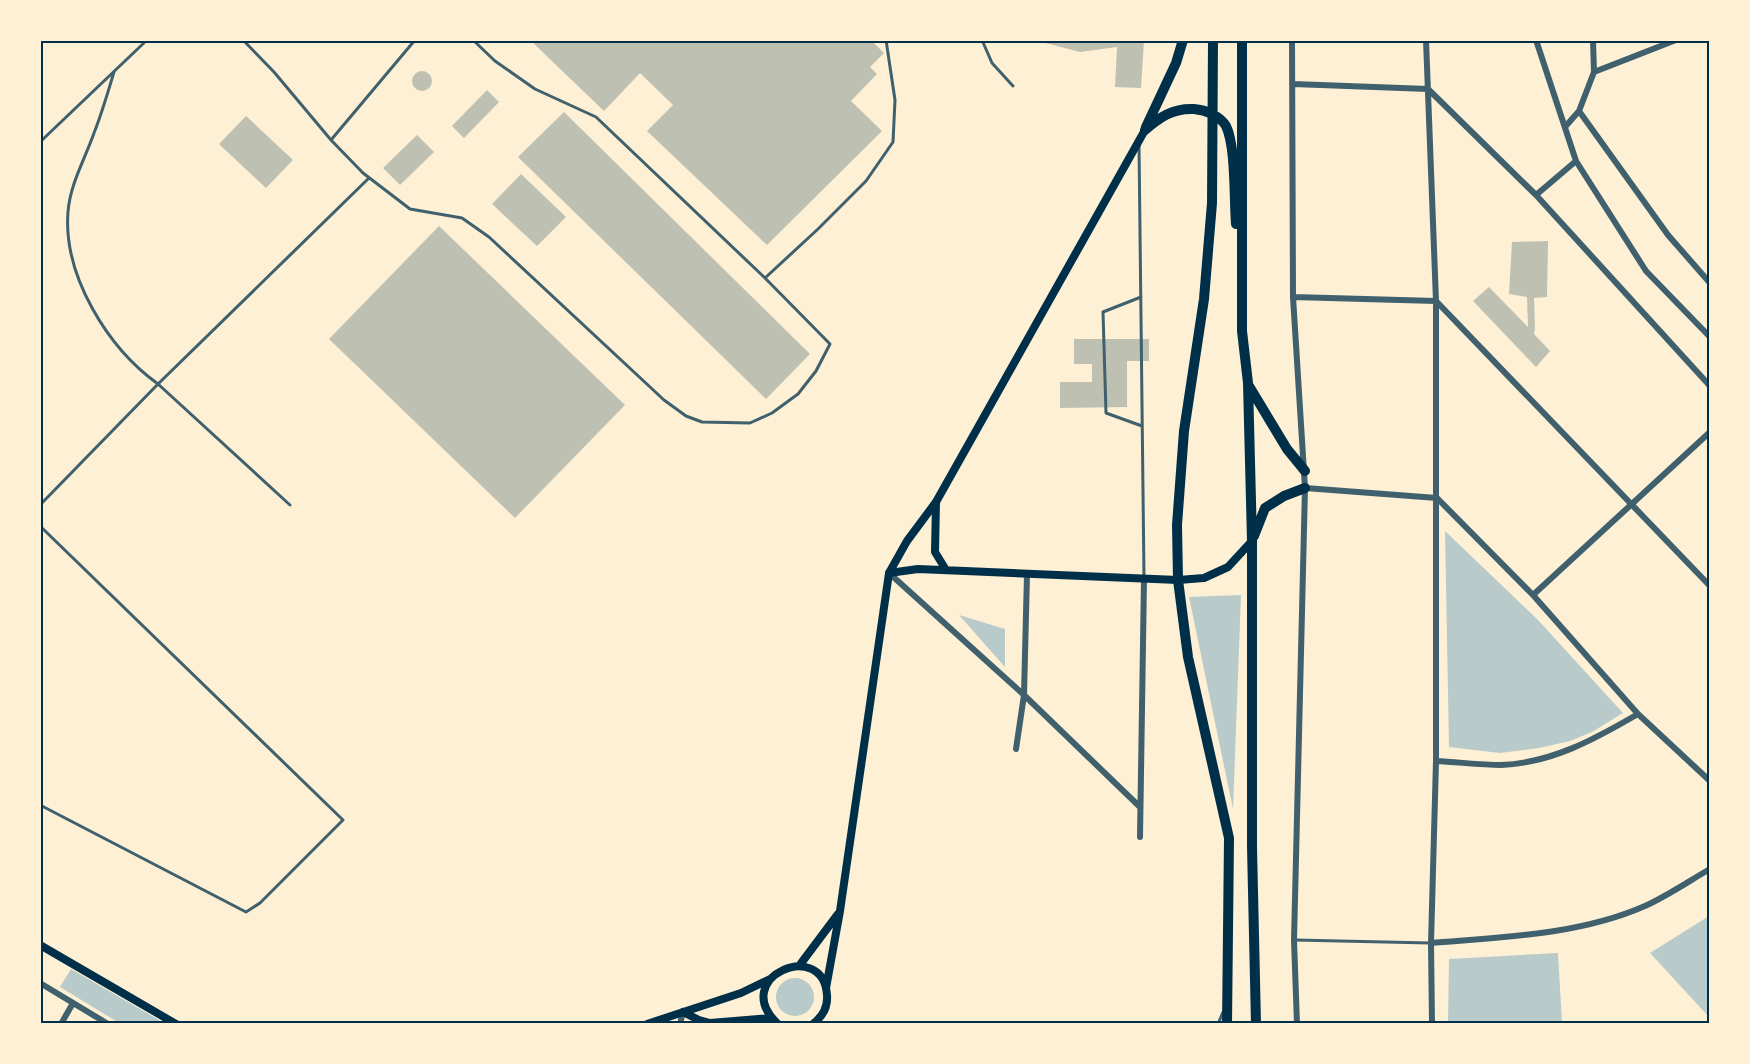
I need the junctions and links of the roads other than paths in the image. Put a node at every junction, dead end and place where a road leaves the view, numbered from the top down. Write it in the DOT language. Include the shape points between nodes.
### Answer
graph roads {
  1 [pos="147,40"];
  2 [pos="243,40"];
  3 [pos="415,40"];
  4 [pos="473,40"];
  5 [pos="886,40"];
  6 [pos="982,40"];
  7 [pos="1183,40"];
  8 [pos="1213,40"];
  9 [pos="1242,40"];
  10 [pos="1292,40"];
  11 [pos="1426,40"];
  12 [pos="1536,40"];
  13 [pos="1593,40"];
  14 [pos="1676,40"];
  15 [pos="114,72"];
  16 [pos="1594,72"];
  17 [pos="1293,84"];
  18 [pos="1013,86"];
  19 [pos="1428,89"];
  20 [pos="1579,111"];
  21 [pos="1211,114"];
  22 [pos="1565,128"];
  23 [pos="1142,135"];
  24 [pos="331,140"];
  25 [pos="40,142"];
  26 [pos="1576,161"];
  27 [pos="369,178"];
  28 [pos="1536,195"];
  29 [pos="765,278"];
  30 [pos="1710,283"];
  31 [pos="1141,297"];
  32 [pos="1293,297"];
  33 [pos="1436,301"];
  34 [pos="1242,331"];
  35 [pos="1710,337"];
  36 [pos="1248,383"];
  37 [pos="158,384"];
  38 [pos="1710,386"];
  39 [pos="1142,426"];
  40 [pos="1710,432"];
  41 [pos="1305,471"];
  42 [pos="1305,489"];
  43 [pos="1437,498"];
  44 [pos="936,501"];
  45 [pos="40,505"];
  46 [pos="1630,505"];
  47 [pos="290,506"];
  48 [pos="40,526"];
  49 [pos="1252,542"];
  50 [pos="946,570"];
  51 [pos="889,573"];
  52 [pos="1027,574"];
  53 [pos="1144,579"];
  54 [pos="1178,580"];
  55 [pos="1710,586"];
  56 [pos="1533,595"];
  57 [pos="1024,695"];
  58 [pos="1638,714"];
  59 [pos="1016,749"];
  60 [pos="1436,761"];
  61 [pos="1710,781"];
  62 [pos="40,805"];
  63 [pos="1140,807"];
  64 [pos="1140,837"];
  65 [pos="1710,869"];
  66 [pos="840,911"];
  67 [pos="1294,940"];
  68 [pos="1431,943"];
  69 [pos="40,945"];
  70 [pos="799,966"];
  71 [pos="770,980"];
  72 [pos="40,983"];
  73 [pos="826,988"];
  74 [pos="1227,1002"];
  75 [pos="73,1003"];
  76 [pos="683,1012"];
  77 [pos="775,1021"];
  78 [pos="61,1023"];
  79 [pos="108,1023"];
  80 [pos="176,1023"];
  81 [pos="647,1023"];
  82 [pos="680,1023"];
  83 [pos="815,1023"];
  84 [pos="1218,1023"];
  85 [pos="1227,1023"];
  86 [pos="1256,1023"];
  87 [pos="1296,1023"];
  88 [pos="1432,1023"];
  1 -- 15 [label="lane"];
  2 -- 24 [label="lane"];
  3 -- 24 [label="lane"];
  4 -- 29 [label="lane" via="535,89 596,117"];
  5 -- 29 [label="lane" via="895,100 893,142 867,181"];
  6 -- 18 [label="lane" via="992,63"];
  7 -- 23 [label="highway"];
  8 -- 21 [label="highway"];
  9 -- 34 [label="highway"];
  10 -- 17 [label="street"];
  11 -- 19 [label="street"];
  12 -- 22 [label="street"];
  13 -- 16 [label="street"];
  14 -- 16 [label="street"];
  15 -- 25 [label="lane"];
  15 -- 37 [label="lane" via="68,210 68,244 90,306 125,353"];
  16 -- 20 [label="street"];
  17 -- 19 [label="street"];
  17 -- 32 [label="street"];
  19 -- 28 [label="street"];
  19 -- 33 [label="street"];
  20 -- 22 [label="street"];
  20 -- 30 [label="street" via="1668,235"];
  21 -- 23 [label="highway" via="1184,108 1168,113"];
  21 -- 34 [label="highway" via="1225,125 1231,140"];
  21 -- 54 [label="highway" via="1212,202 1204,299 1184,431 1177,525"];
  22 -- 26 [label="street"];
  23 -- 31 [label="lane"];
  23 -- 44 [label="main road"];
  24 -- 27 [label="lane"];
  26 -- 28 [label="street"];
  26 -- 35 [label="street" via="1646,271"];
  27 -- 29 [label="lane" via="410,209 462,218 489,237 664,400 702,422 750,423 772,413 798,394 830,344"];
  27 -- 37 [label="lane"];
  28 -- 38 [label="street"];
  31 -- 39 [label="lane"];
  31 -- 39 [label="lane" via="1103,312 1106,413"];
  32 -- 33 [label="street"];
  32 -- 41 [label="street"];
  33 -- 43 [label="street"];
  33 -- 46 [label="street"];
  34 -- 36 [label="highway"];
  36 -- 41 [label="highway" via="1287,449"];
  36 -- 49 [label="highway"];
  37 -- 45 [label="lane"];
  37 -- 47 [label="lane"];
  39 -- 53 [label="lane"];
  40 -- 46 [label="street"];
  41 -- 42 [label="street"];
  42 -- 43 [label="street"];
  42 -- 49 [label="highway" via="1265,508"];
  42 -- 67 [label="street"];
  43 -- 56 [label="street"];
  43 -- 60 [label="street"];
  44 -- 50 [label="main road" via="935,552"];
  44 -- 51 [label="main road"];
  46 -- 55 [label="street"];
  46 -- 56 [label="street"];
  48 -- 62 [label="lane" via="343,820 260,903 246,912"];
  49 -- 54 [label="main road" via="1228,567 1204,578"];
  49 -- 86 [label="highway"];
  50 -- 51 [label="main road"];
  50 -- 52 [label="main road"];
  51 -- 57 [label="street"];
  51 -- 66 [label="main road"];
  52 -- 53 [label="main road"];
  52 -- 57 [label="street"];
  53 -- 54 [label="main road"];
  53 -- 63 [label="street"];
  54 -- 74 [label="highway" via="1188,657 1229,838"];
  56 -- 58 [label="street"];
  57 -- 59 [label="street"];
  57 -- 63 [label="street"];
  58 -- 60 [label="street" via="1550,758 1502,765"];
  58 -- 61 [label="street"];
  60 -- 68 [label="street"];
  63 -- 64 [label="street"];
  65 -- 68 [label="street" via="1646,906 1594,924"];
  66 -- 70 [label="main road"];
  66 -- 73 [label="main road"];
  67 -- 68 [label="lane"];
  67 -- 87 [label="street"];
  68 -- 88 [label="street"];
  69 -- 80 [label="main road"];
  70 -- 71 [label="main road" via="779,970"];
  70 -- 73 [label="main road" via="813,971"];
  71 -- 76 [label="main road"];
  71 -- 77 [label="main road" via="764,1001"];
  72 -- 75 [label="street"];
  73 -- 83 [label="main road" via="826,1006"];
  74 -- 84 [label="lane"];
  74 -- 85 [label="highway"];
  75 -- 78 [label="street"];
  75 -- 79 [label="street"];
  76 -- 77 [label="main road" via="710,1023"];
  76 -- 81 [label="main road"];
  76 -- 82 [label="street"];
}
